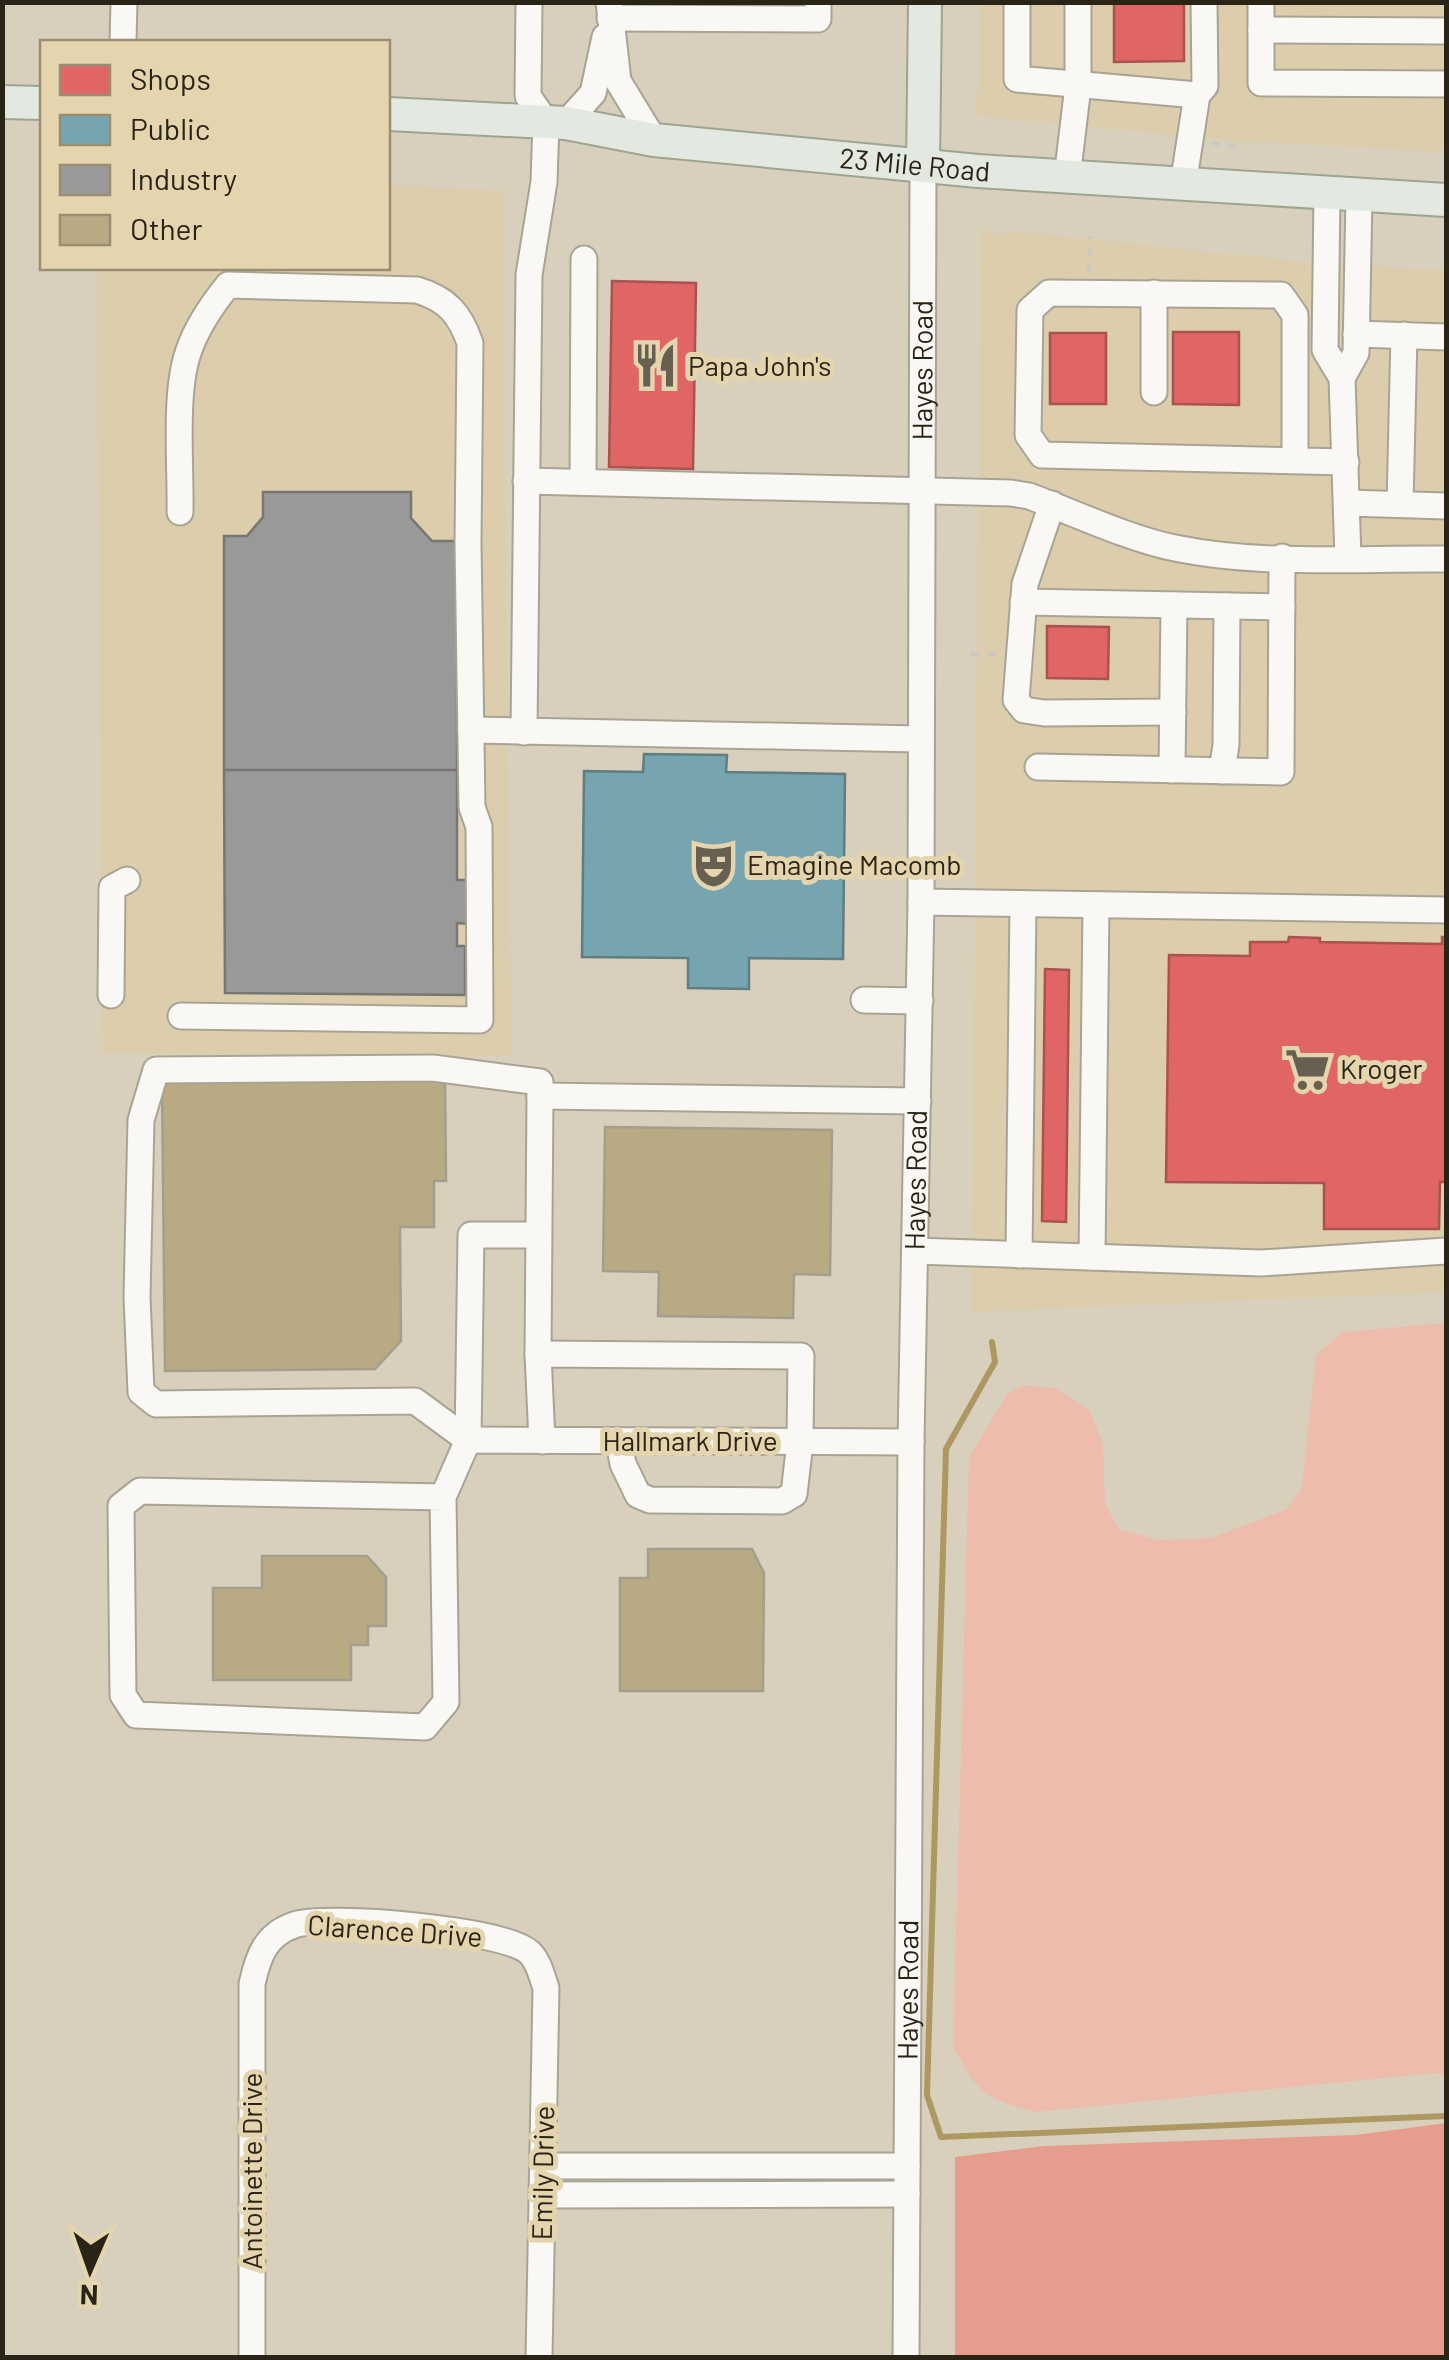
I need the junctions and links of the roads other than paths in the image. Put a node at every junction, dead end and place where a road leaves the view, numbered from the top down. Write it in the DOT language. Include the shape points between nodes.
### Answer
graph roads {
  1 [pos="124,2"];
  2 [pos="529,2"];
  3 [pos="818,2"];
  4 [pos="925,2"];
  5 [pos="1017,2"];
  6 [pos="1078,2"];
  7 [pos="1204,2"];
  8 [pos="1261,2"];
  9 [pos="610,10"];
  10 [pos="658,10"];
  11 [pos="1261,30"];
  12 [pos="1446,31"];
  13 [pos="123,40"];
  14 [pos="1446,84"];
  15 [pos="1078,86"];
  16 [pos="1198,95"];
  17 [pos="2,102"];
  18 [pos="40,103"];
  19 [pos="390,114"];
  20 [pos="556,123"];
  21 [pos="654,140"];
  22 [pos="923,166"];
  23 [pos="1067,178"];
  24 [pos="1183,185"];
  25 [pos="1343,195"];
  26 [pos="1446,200"];
  27 [pos="584,259"];
  28 [pos="235,277"];
  29 [pos="264,277"];
  30 [pos="1154,294"];
  31 [pos="1356,334"];
  32 [pos="1404,336"];
  33 [pos="1446,337"];
  34 [pos="1342,378"];
  35 [pos="1154,392"];
  36 [pos="1042,455"];
  37 [pos="1294,461"];
  38 [pos="1346,462"];
  39 [pos="526,481"];
  40 [pos="583,482"];
  41 [pos="922,491"];
  42 [pos="1040,500"];
  43 [pos="1347,503"];
  44 [pos="1400,504"];
  45 [pos="1446,506"];
  46 [pos="180,512"];
  47 [pos="1282,557"];
  48 [pos="1348,558"];
  49 [pos="1446,559"];
  50 [pos="1023,602"];
  51 [pos="1174,605"];
  52 [pos="1227,606"];
  53 [pos="1282,606"];
  54 [pos="1173,712"];
  55 [pos="471,730"];
  56 [pos="524,732"];
  57 [pos="919,739"];
  58 [pos="1038,767"];
  59 [pos="1172,770"];
  60 [pos="1222,771"];
  61 [pos="127,880"];
  62 [pos="920,902"];
  63 [pos="1023,904"];
  64 [pos="1096,905"];
  65 [pos="1446,910"];
  66 [pos="111,994"];
  67 [pos="864,1000"];
  68 [pos="920,1000"];
  69 [pos="181,1016"];
  70 [pos="540,1096"];
  71 [pos="918,1102"];
  72 [pos="539,1235"];
  73 [pos="915,1251"];
  74 [pos="1446,1251"];
  75 [pos="1019,1254"];
  76 [pos="1092,1257"];
  77 [pos="538,1354"];
  78 [pos="468,1440"];
  79 [pos="542,1441"];
  80 [pos="619,1441"];
  81 [pos="800,1442"];
  82 [pos="911,1442"];
  83 [pos="443,1496"];
  84 [pos="252,1984"];
  85 [pos="546,1988"];
  86 [pos="543,2166"];
  87 [pos="706,2166"];
  88 [pos="907,2166"];
  89 [pos="706,2194"];
  90 [pos="907,2194"];
  91 [pos="542,2195"];
  92 [pos="252,2358"];
  93 [pos="539,2358"];
  94 [pos="906,2358"];
  1 -- 13 [label="street"];
  2 -- 20 [label="street" via="528,96"];
  3 -- 10 [label="street" via="818,19"];
  4 -- 22 [label="main road, Hayes Road"];
  5 -- 15 [label="street" via="1017,78"];
  6 -- 15 [label="street"];
  7 -- 16 [label="street" via="1205,86"];
  8 -- 11 [label="street"];
  9 -- 10 [label="street"];
  9 -- 20 [label="street" via="598,82 584,105"];
  9 -- 21 [label="street" via="618,81"];
  11 -- 12 [label="street"];
  11 -- 14 [label="street" via="1261,83"];
  15 -- 16 [label="street"];
  15 -- 23 [label="street"];
  16 -- 24 [label="street"];
  17 -- 18 [label="main road"];
  19 -- 20 [label="main road, 23 Mile Road"];
  20 -- 21 [label="main road, 23 Mile Road"];
  20 -- 39 [label="street" via="529,276"];
  21 -- 22 [label="main road, 23 Mile Road"];
  22 -- 23 [label="main road, 23 Mile Road"];
  22 -- 41 [label="street, Hayes Road"];
  23 -- 24 [label="main road, 23 Mile Road"];
  24 -- 25 [label="main road, 23 Mile Road"];
  25 -- 26 [label="main road, 23 Mile Road"];
  25 -- 31 [label="street"];
  25 -- 34 [label="street" via="1325,350"];
  27 -- 40 [label="street"];
  28 -- 29 [label="street"];
  28 -- 46 [label="street" via="212,304 187,354"];
  29 -- 55 [label="street" via="417,290 446,302 464,326 470,343"];
  30 -- 35 [label="street"];
  30 -- 36 [label="street" via="1049,292 1030,310 1028,435"];
  30 -- 37 [label="street" via="1281,295 1295,315"];
  31 -- 32 [label="street"];
  31 -- 34 [label="street" via="1356,353"];
  32 -- 33 [label="street"];
  32 -- 44 [label="street"];
  34 -- 38 [label="street"];
  36 -- 37 [label="street"];
  36 -- 42 [label="street"];
  37 -- 38 [label="street"];
  38 -- 43 [label="street"];
  39 -- 40 [label="street"];
  39 -- 56 [label="street"];
  40 -- 41 [label="street"];
  41 -- 42 [label="street"];
  41 -- 57 [label="street, Hayes Road"];
  42 -- 47 [label="street" via="1170,548"];
  42 -- 50 [label="street"];
  43 -- 44 [label="street"];
  43 -- 48 [label="street"];
  44 -- 45 [label="street"];
  47 -- 48 [label="street"];
  47 -- 53 [label="street"];
  48 -- 49 [label="street"];
  50 -- 51 [label="street"];
  50 -- 54 [label="street" via="1016,700 1024,710"];
  51 -- 52 [label="street"];
  51 -- 54 [label="street"];
  52 -- 53 [label="street"];
  52 -- 60 [label="street"];
  53 -- 60 [label="street" via="1282,772"];
  54 -- 59 [label="street"];
  55 -- 56 [label="street"];
  55 -- 69 [label="street" via="480,1020"];
  56 -- 57 [label="street"];
  57 -- 62 [label="street, Hayes Road"];
  58 -- 59 [label="street"];
  59 -- 60 [label="street"];
  61 -- 66 [label="street" via="112,888"];
  62 -- 63 [label="street"];
  62 -- 68 [label="street, Hayes Road"];
  63 -- 64 [label="street"];
  63 -- 75 [label="street"];
  64 -- 65 [label="street"];
  64 -- 76 [label="street"];
  67 -- 68 [label="street"];
  68 -- 71 [label="street, Hayes Road"];
  70 -- 71 [label="street"];
  70 -- 72 [label="street"];
  70 -- 78 [label="street" via="540,1082 433,1068 156,1070 141,1120 140,1392 156,1404 179,1406 415,1402"];
  71 -- 73 [label="street, Hayes Road"];
  72 -- 77 [label="street"];
  72 -- 78 [label="street" via="470,1235"];
  73 -- 75 [label="street"];
  73 -- 82 [label="street, Hayes Road"];
  74 -- 76 [label="street" via="1261,1263"];
  75 -- 76 [label="street"];
  77 -- 79 [label="street"];
  77 -- 81 [label="street" via="801,1356"];
  78 -- 79 [label="street, Hallmark Drive"];
  78 -- 83 [label="street"];
  79 -- 80 [label="street, Hallmark Drive"];
  80 -- 81 [label="street, Hallmark Drive"];
  80 -- 81 [label="street" via="638,1495 650,1500 782,1501 794,1494"];
  81 -- 82 [label="street, Hallmark Drive"];
  82 -- 88 [label="street, Hayes Road"];
  83 -- 83 [label="street" via="446,1702 425,1727 136,1715 124,1695 121,1506 140,1491"];
  84 -- 85 [label="street, Clarence Drive" via="262,1948 276,1935 320,1921 470,1931 505,1940 529,1952"];
  84 -- 92 [label="street, Antoinette Drive"];
  85 -- 86 [label="street, Emily Drive"];
  86 -- 87 [label="street"];
  86 -- 91 [label="street, Emily Drive"];
  87 -- 88 [label="street"];
  87 -- 89 [label="street"];
  88 -- 90 [label="street, Hayes Road"];
  89 -- 90 [label="street"];
  89 -- 91 [label="street"];
  90 -- 94 [label="street, Hayes Road"];
  91 -- 93 [label="street, Emily Drive"];
}
